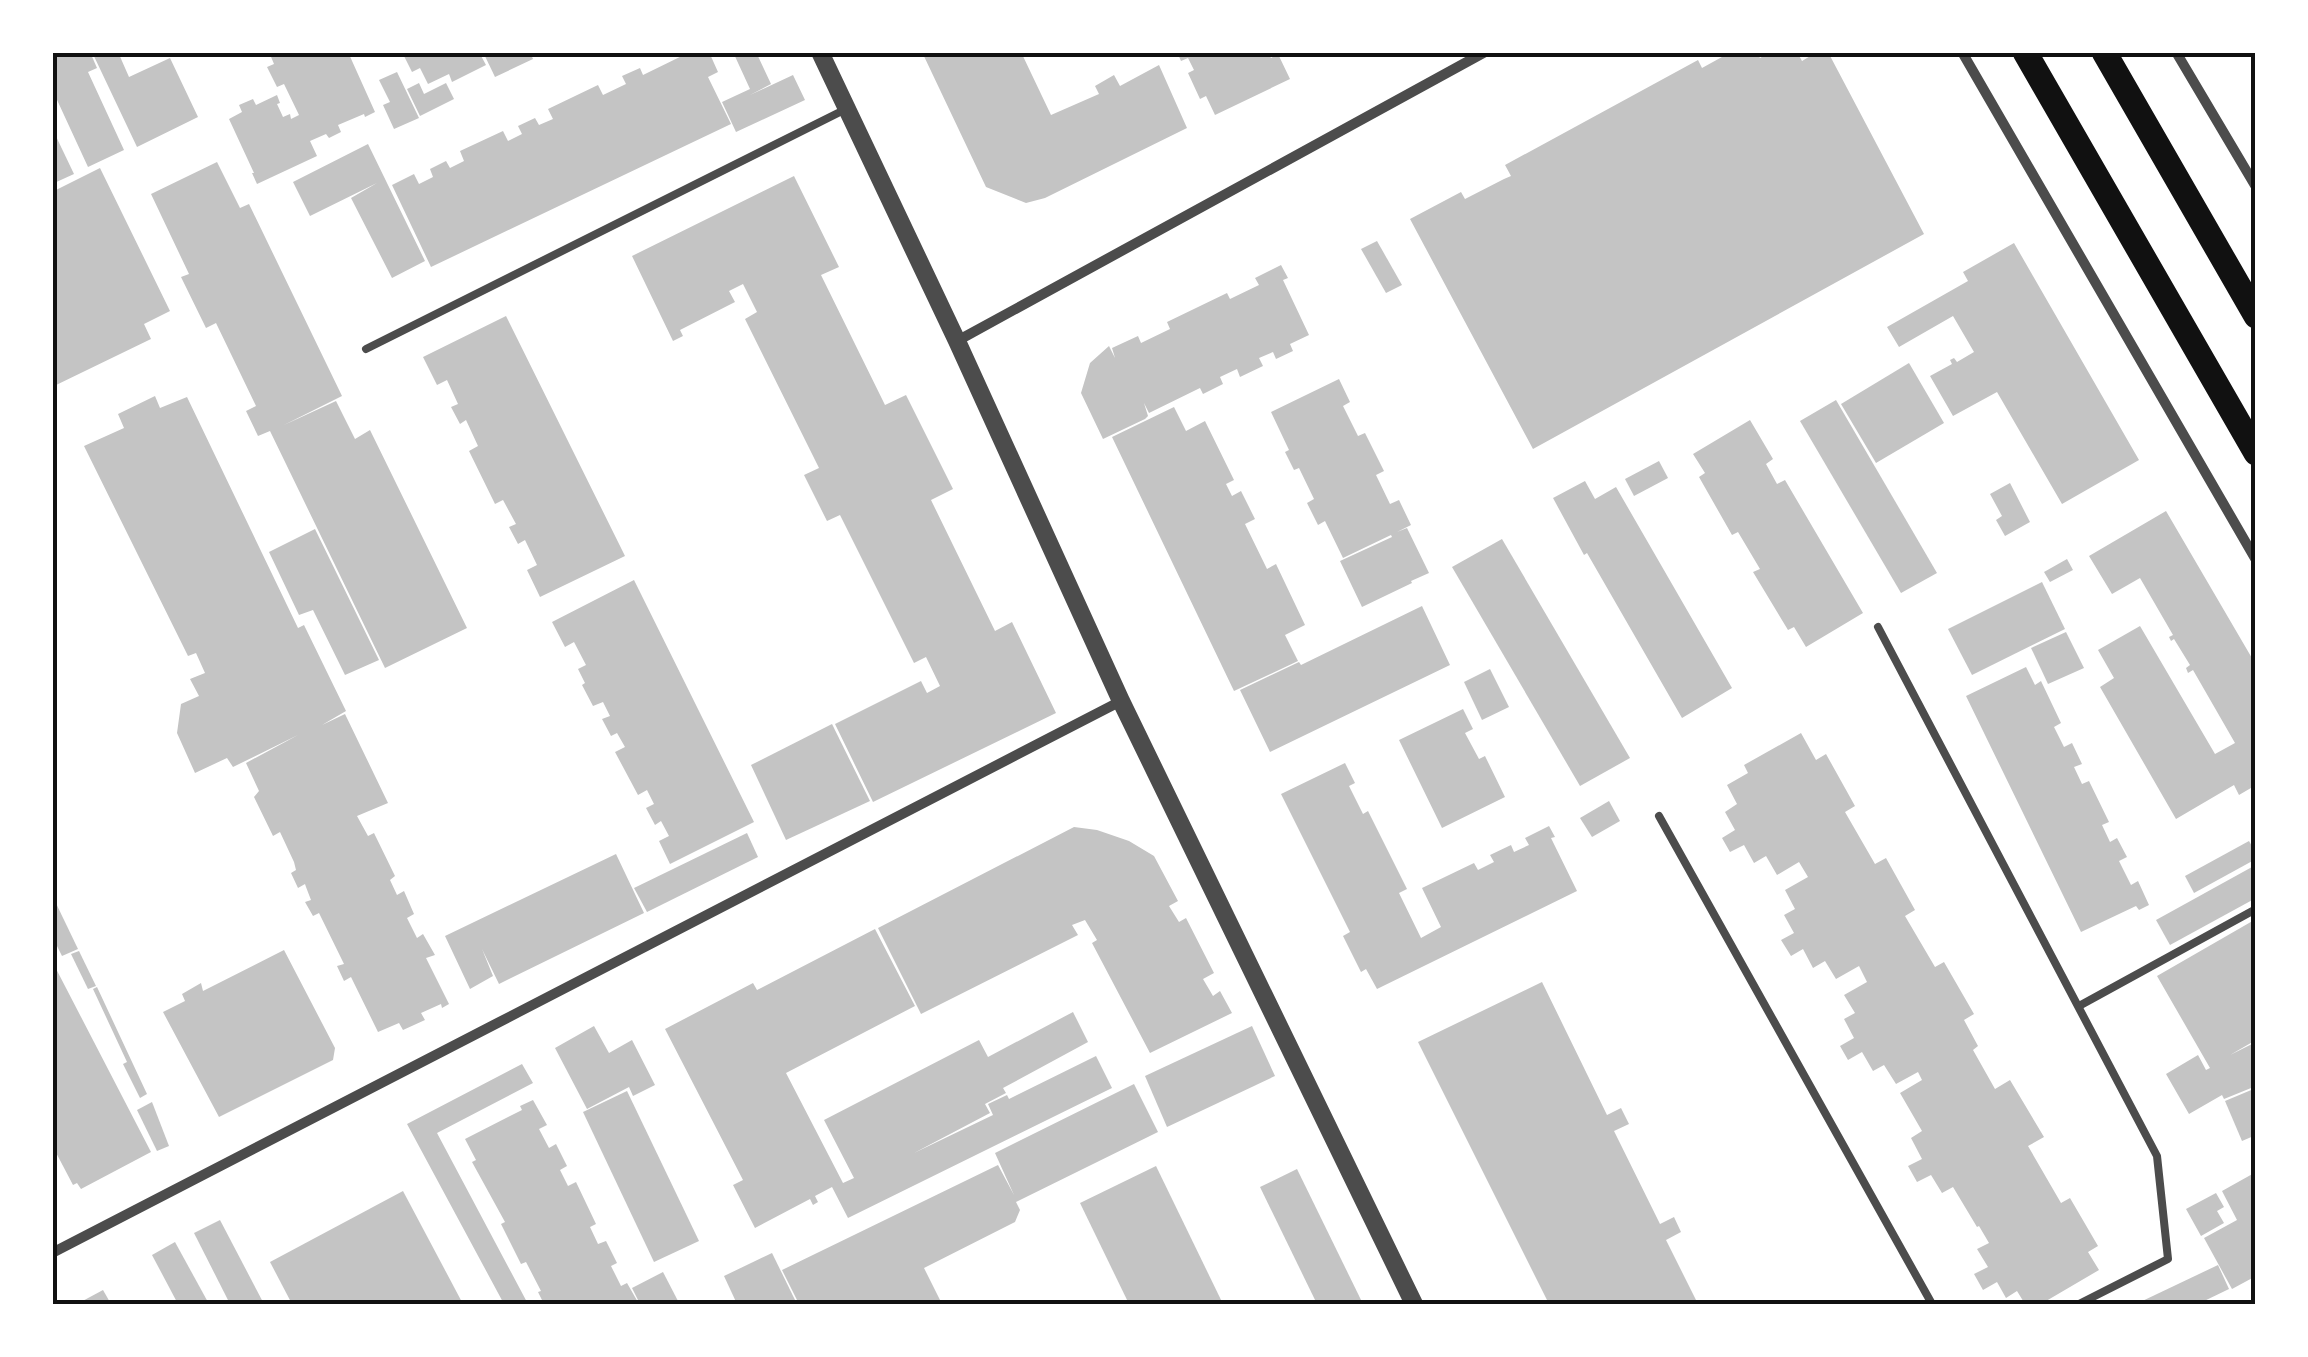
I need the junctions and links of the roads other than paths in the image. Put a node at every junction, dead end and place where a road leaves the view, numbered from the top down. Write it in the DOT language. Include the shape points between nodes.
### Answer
graph roads {
  1 [pos="820,52"];
  2 [pos="1485,52"];
  3 [pos="1962,52"];
  4 [pos="2025,52"];
  5 [pos="2104,52"];
  6 [pos="2176,52"];
  7 [pos="846,109"];
  8 [pos="2256,188"];
  9 [pos="2256,316"];
  10 [pos="957,341"];
  11 [pos="366,349"];
  12 [pos="2256,453"];
  13 [pos="2256,560"];
  14 [pos="1878,627"];
  15 [pos="1121,701"];
  16 [pos="1660,816"];
  17 [pos="2256,909"];
  18 [pos="2079,1006"];
  19 [pos="52,1254"];
  20 [pos="1414,1304"];
  21 [pos="1932,1304"];
  22 [pos="2078,1304"];
  1 -- 7 [label="street"];
  2 -- 10 [label="street"];
  3 -- 13 [label="street"];
  4 -- 12 [label="main road"];
  5 -- 9 [label="main road"];
  6 -- 8 [label="street"];
  7 -- 10 [label="street"];
  7 -- 11 [label="lane"];
  10 -- 15 [label="street"];
  14 -- 18 [label="lane"];
  15 -- 19 [label="street"];
  15 -- 20 [label="street"];
  16 -- 21 [label="lane"];
  17 -- 18 [label="lane"];
  18 -- 22 [label="lane" via="2157,1156 2168,1259"];
}
